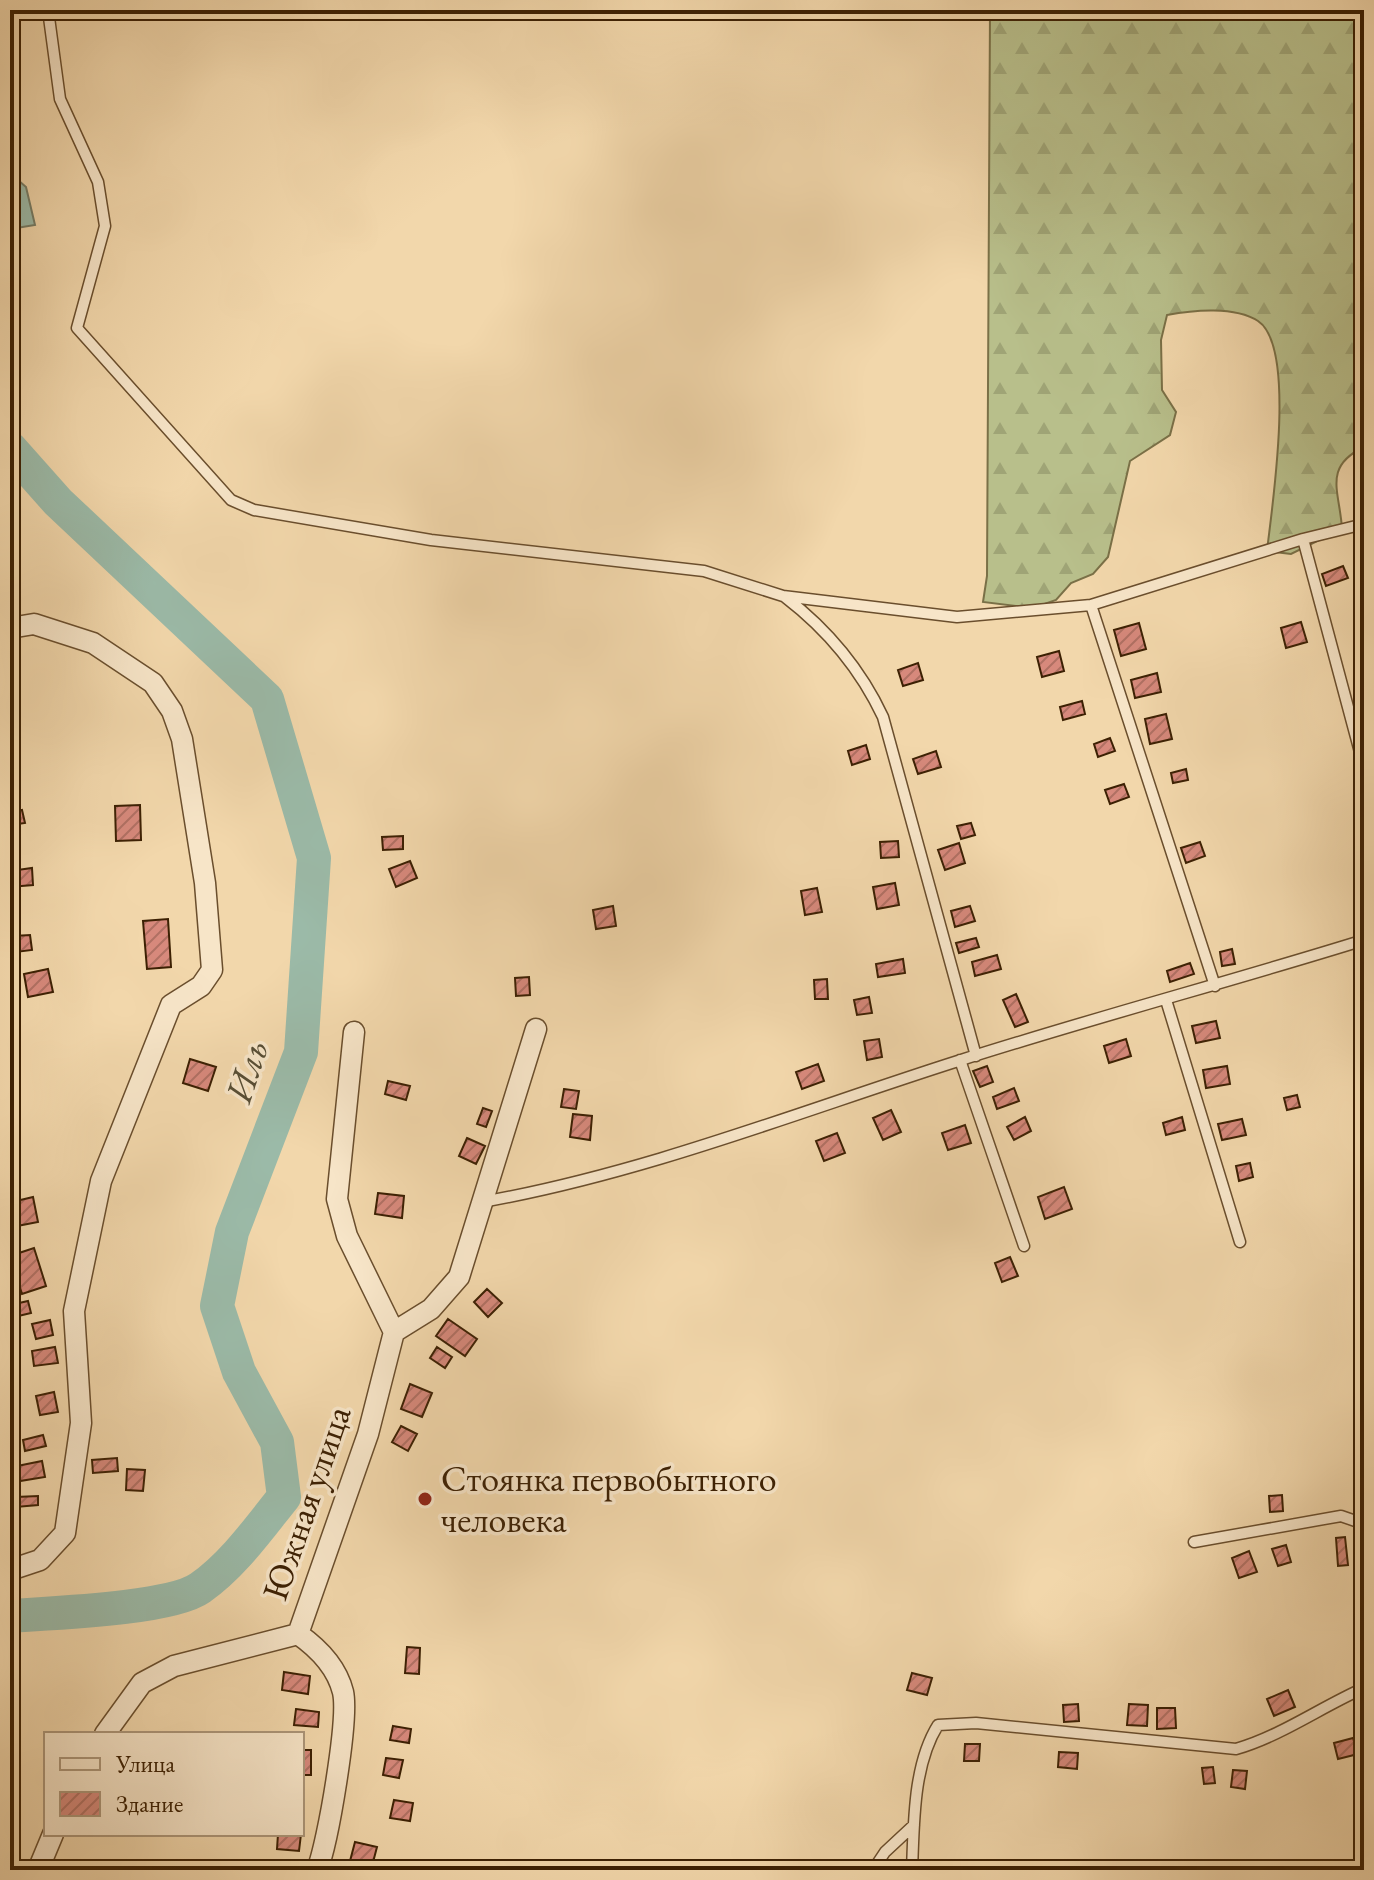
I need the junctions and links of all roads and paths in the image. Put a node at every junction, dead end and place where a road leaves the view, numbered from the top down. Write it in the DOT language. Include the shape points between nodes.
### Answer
graph roads {
  1 [pos="48,10"];
  2 [pos="1364,524"];
  3 [pos="1303,539"];
  4 [pos="783,596"];
  5 [pos="1091,605"];
  6 [pos="10,628"];
  7 [pos="1364,767"];
  8 [pos="1364,940"];
  9 [pos="1215,986"];
  10 [pos="1166,1000"];
  11 [pos="536,1029"];
  12 [pos="354,1032"];
  13 [pos="976,1056"];
  14 [pos="960,1060"];
  15 [pos="482,1202"];
  16 [pos="1240,1242"];
  17 [pos="1024,1246"];
  18 [pos="394,1332"];
  19 [pos="1364,1524"];
  20 [pos="1194,1542"];
  21 [pos="10,1570"];
  22 [pos="298,1634"];
  23 [pos="1364,1688"];
  24 [pos="106,1732"];
  25 [pos="914,1825"];
  26 [pos="52,1836"];
  27 [pos="38,1870"];
  28 [pos="317,1870"];
  29 [pos="873,1870"];
  30 [pos="912,1870"];
  1 -- 4 [label="lane" via="60,99 98,182 105,226 77,328 231,500 254,510 431,540 704,571"];
  2 -- 3 [label="lane"];
  3 -- 5 [label="lane"];
  3 -- 7 [label="lane"];
  4 -- 5 [label="lane" via="957,617"];
  4 -- 13 [label="lane" via="816,620 864,678 883,717"];
  5 -- 9 [label="lane"];
  6 -- 21 [label="street" via="34,624 93,643 153,683 172,711 182,739 205,883 212,970 201,986 171,1005 101,1181 74,1311 81,1423 65,1533 40,1560"];
  8 -- 9 [label="lane"];
  9 -- 10 [label="lane"];
  10 -- 13 [label="lane"];
  10 -- 16 [label="lane"];
  11 -- 15 [label="street"];
  12 -- 18 [label="street" via="337,1199 347,1236"];
  13 -- 14 [label="lane"];
  14 -- 15 [label="lane" via="631,1166"];
  14 -- 17 [label="lane"];
  15 -- 18 [label="street" via="459,1277 431,1309"];
  18 -- 22 [label="street, Южная улица" via="368,1434"];
  19 -- 20 [label="lane" via="1341,1516"];
  22 -- 24 [label="street" via="174,1666 142,1683"];
  22 -- 28 [label="street, Южная улица" via="335,1671 344,1694"];
  23 -- 25 [label="lane" via="1261,1742 1236,1749 976,1723 938,1725 926,1745"];
  25 -- 29 [label="lane"];
  25 -- 30 [label="lane"];
  26 -- 27 [label="street"];
}
